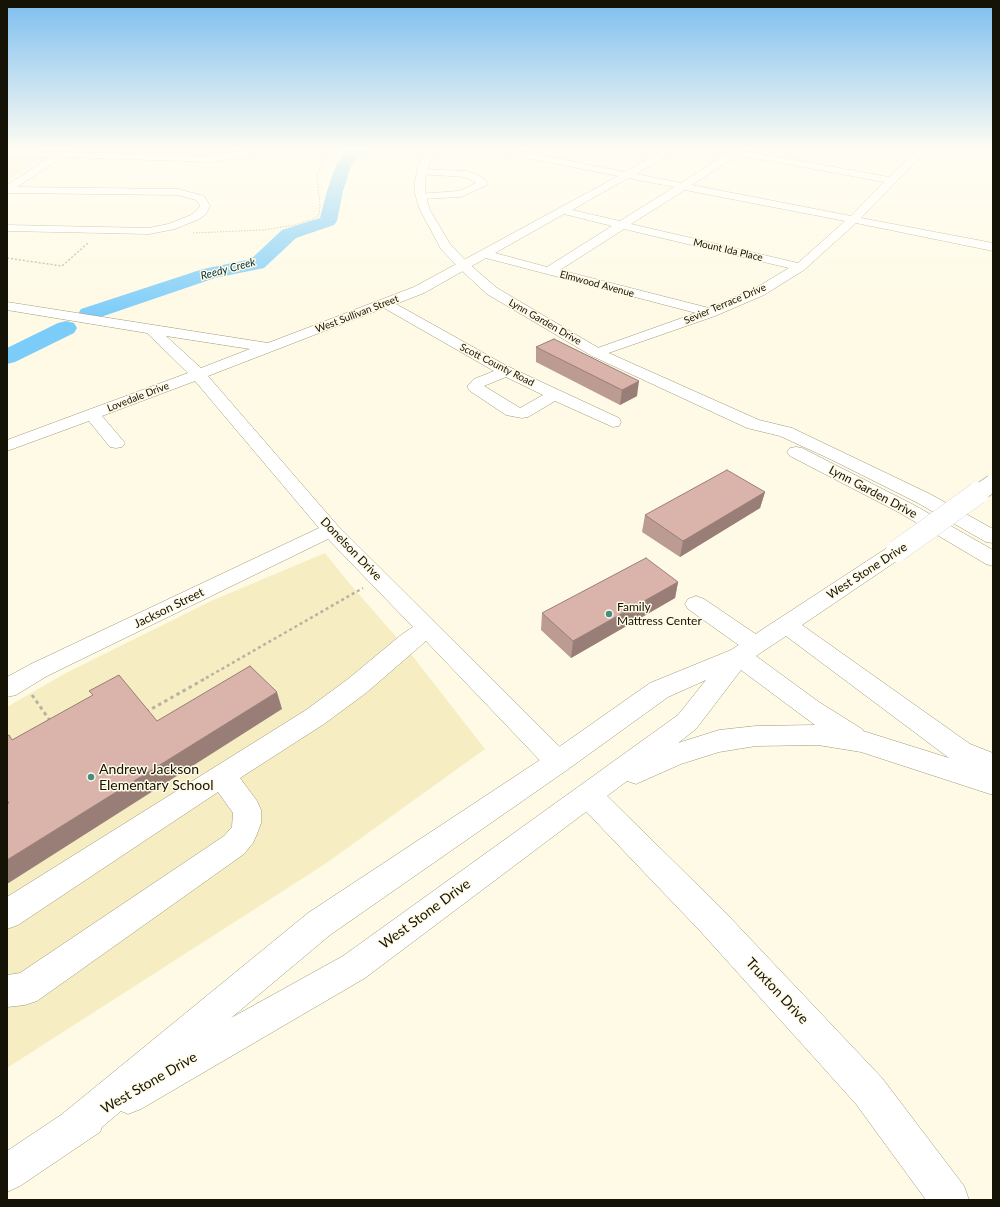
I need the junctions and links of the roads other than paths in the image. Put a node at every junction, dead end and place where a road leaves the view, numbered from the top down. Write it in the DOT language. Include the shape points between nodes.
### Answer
graph roads {
  1 [pos="204,204"];
  2 [pos="423,204"];
  3 [pos="576,204"];
  4 [pos="655,204"];
  5 [pos="775,204"];
  6 [pos="868,204"];
  7 [pos="564,211"];
  8 [pos="853,220"];
  9 [pos="623,225"];
  10 [pos="7,228"];
  11 [pos="993,247"];
  12 [pos="485,254"];
  13 [pos="464,266"];
  14 [pos="800,267"];
  15 [pos="549,271"];
  16 [pos="385,304"];
  17 [pos="7,306"];
  18 [pos="710,313"];
  19 [pos="152,330"];
  20 [pos="269,348"];
  21 [pos="598,352"];
  22 [pos="506,371"];
  23 [pos="198,374"];
  24 [pos="554,394"];
  25 [pos="92,414"];
  26 [pos="612,422"];
  27 [pos="753,424"];
  28 [pos="116,443"];
  29 [pos="7,446"];
  30 [pos="993,483"];
  31 [pos="331,530"];
  32 [pos="993,537"];
  33 [pos="993,559"];
  34 [pos="696,604"];
  35 [pos="785,624"];
  36 [pos="428,628"];
  37 [pos="747,650"];
  38 [pos="14,684"];
  39 [pos="861,741"];
  40 [pos="558,762"];
  41 [pos="993,765"];
  42 [pos="222,775"];
  43 [pos="993,783"];
  44 [pos="588,795"];
  45 [pos="7,914"];
  46 [pos="7,992"];
  47 [pos="75,1126"];
  48 [pos="7,1173"];
  49 [pos="950,1200"];
  1 -- 10 [label="main road" via="202,212 195,217 171,227 149,231"];
  2 -- 13 [label="main road, Lynn Garden Drive" via="445,246"];
  3 -- 7 [label="main road, West Sullivan Street"];
  4 -- 9 [label="main road"];
  5 -- 8 [label="main road"];
  6 -- 8 [label="main road, Sevier Terrace Drive"];
  7 -- 9 [label="main road, Mount Ida Place"];
  7 -- 12 [label="main road, West Sullivan Street"];
  8 -- 11 [label="main road"];
  8 -- 14 [label="main road, Sevier Terrace Drive"];
  9 -- 14 [label="main road, Mount Ida Place"];
  9 -- 15 [label="main road"];
  12 -- 13 [label="main road, West Sullivan Street"];
  12 -- 15 [label="main road, Elmwood Avenue"];
  13 -- 16 [label="main road, West Sullivan Street" via="420,290"];
  13 -- 21 [label="main road, Lynn Garden Drive" via="492,290 527,313"];
  14 -- 18 [label="main road, Sevier Terrace Drive" via="759,292"];
  15 -- 18 [label="main road, Elmwood Avenue"];
  16 -- 20 [label="main road, West Sullivan Street"];
  16 -- 22 [label="main road, Scott County Road"];
  17 -- 19 [label="main road, West Sullivan Street"];
  18 -- 21 [label="main road, Sevier Terrace Drive"];
  19 -- 20 [label="main road, West Sullivan Street"];
  19 -- 23 [label="main road, Donelson Drive"];
  20 -- 23 [label="main road, Lovedale Drive"];
  21 -- 27 [label="main road, Lynn Garden Drive"];
  22 -- 24 [label="main road, Scott County Road"];
  22 -- 24 [label="main road" via="480,382 476,388 512,411 522,413"];
  23 -- 25 [label="main road, Lovedale Drive"];
  23 -- 31 [label="main road, Donelson Drive"];
  24 -- 26 [label="main road, Scott County Road"];
  25 -- 28 [label="main road"];
  25 -- 29 [label="main road, Lovedale Drive"];
  27 -- 32 [label="main road, Lynn Garden Drive" via="786,432 836,455 923,498"];
  27 -- 33 [label="main road, Lynn Garden Drive" via="775,441 907,509"];
  30 -- 35 [label="main road, West Stone Drive, bridge" via="897,551"];
  31 -- 36 [label="main road, Donelson Drive"];
  31 -- 38 [label="main road, Jackson Street"];
  34 -- 37 [label="main road"];
  35 -- 37 [label="main road, West Stone Drive"];
  35 -- 41 [label="main road" via="961,752"];
  36 -- 40 [label="main road, Donelson Drive"];
  36 -- 42 [label="main road" via="408,641 357,686 315,717"];
  37 -- 39 [label="main road" via="810,709"];
  37 -- 40 [label="main road, West Stone Drive" via="659,690"];
  37 -- 44 [label="main road, West Stone Drive" via="687,722"];
  39 -- 43 [label="main road"];
  39 -- 44 [label="main road" via="818,734 756,736 719,741 673,755"];
  40 -- 47 [label="main road, West Stone Drive" via="319,924"];
  42 -- 45 [label="main road"];
  42 -- 46 [label="main road" via="247,810 247,823 243,834 234,845 25,989"];
  44 -- 47 [label="main road, West Stone Drive" via="354,967"];
  44 -- 49 [label="main road, Truxton Drive" via="712,921 869,1091"];
  47 -- 48 [label="main road, West Stone Drive"];
}
